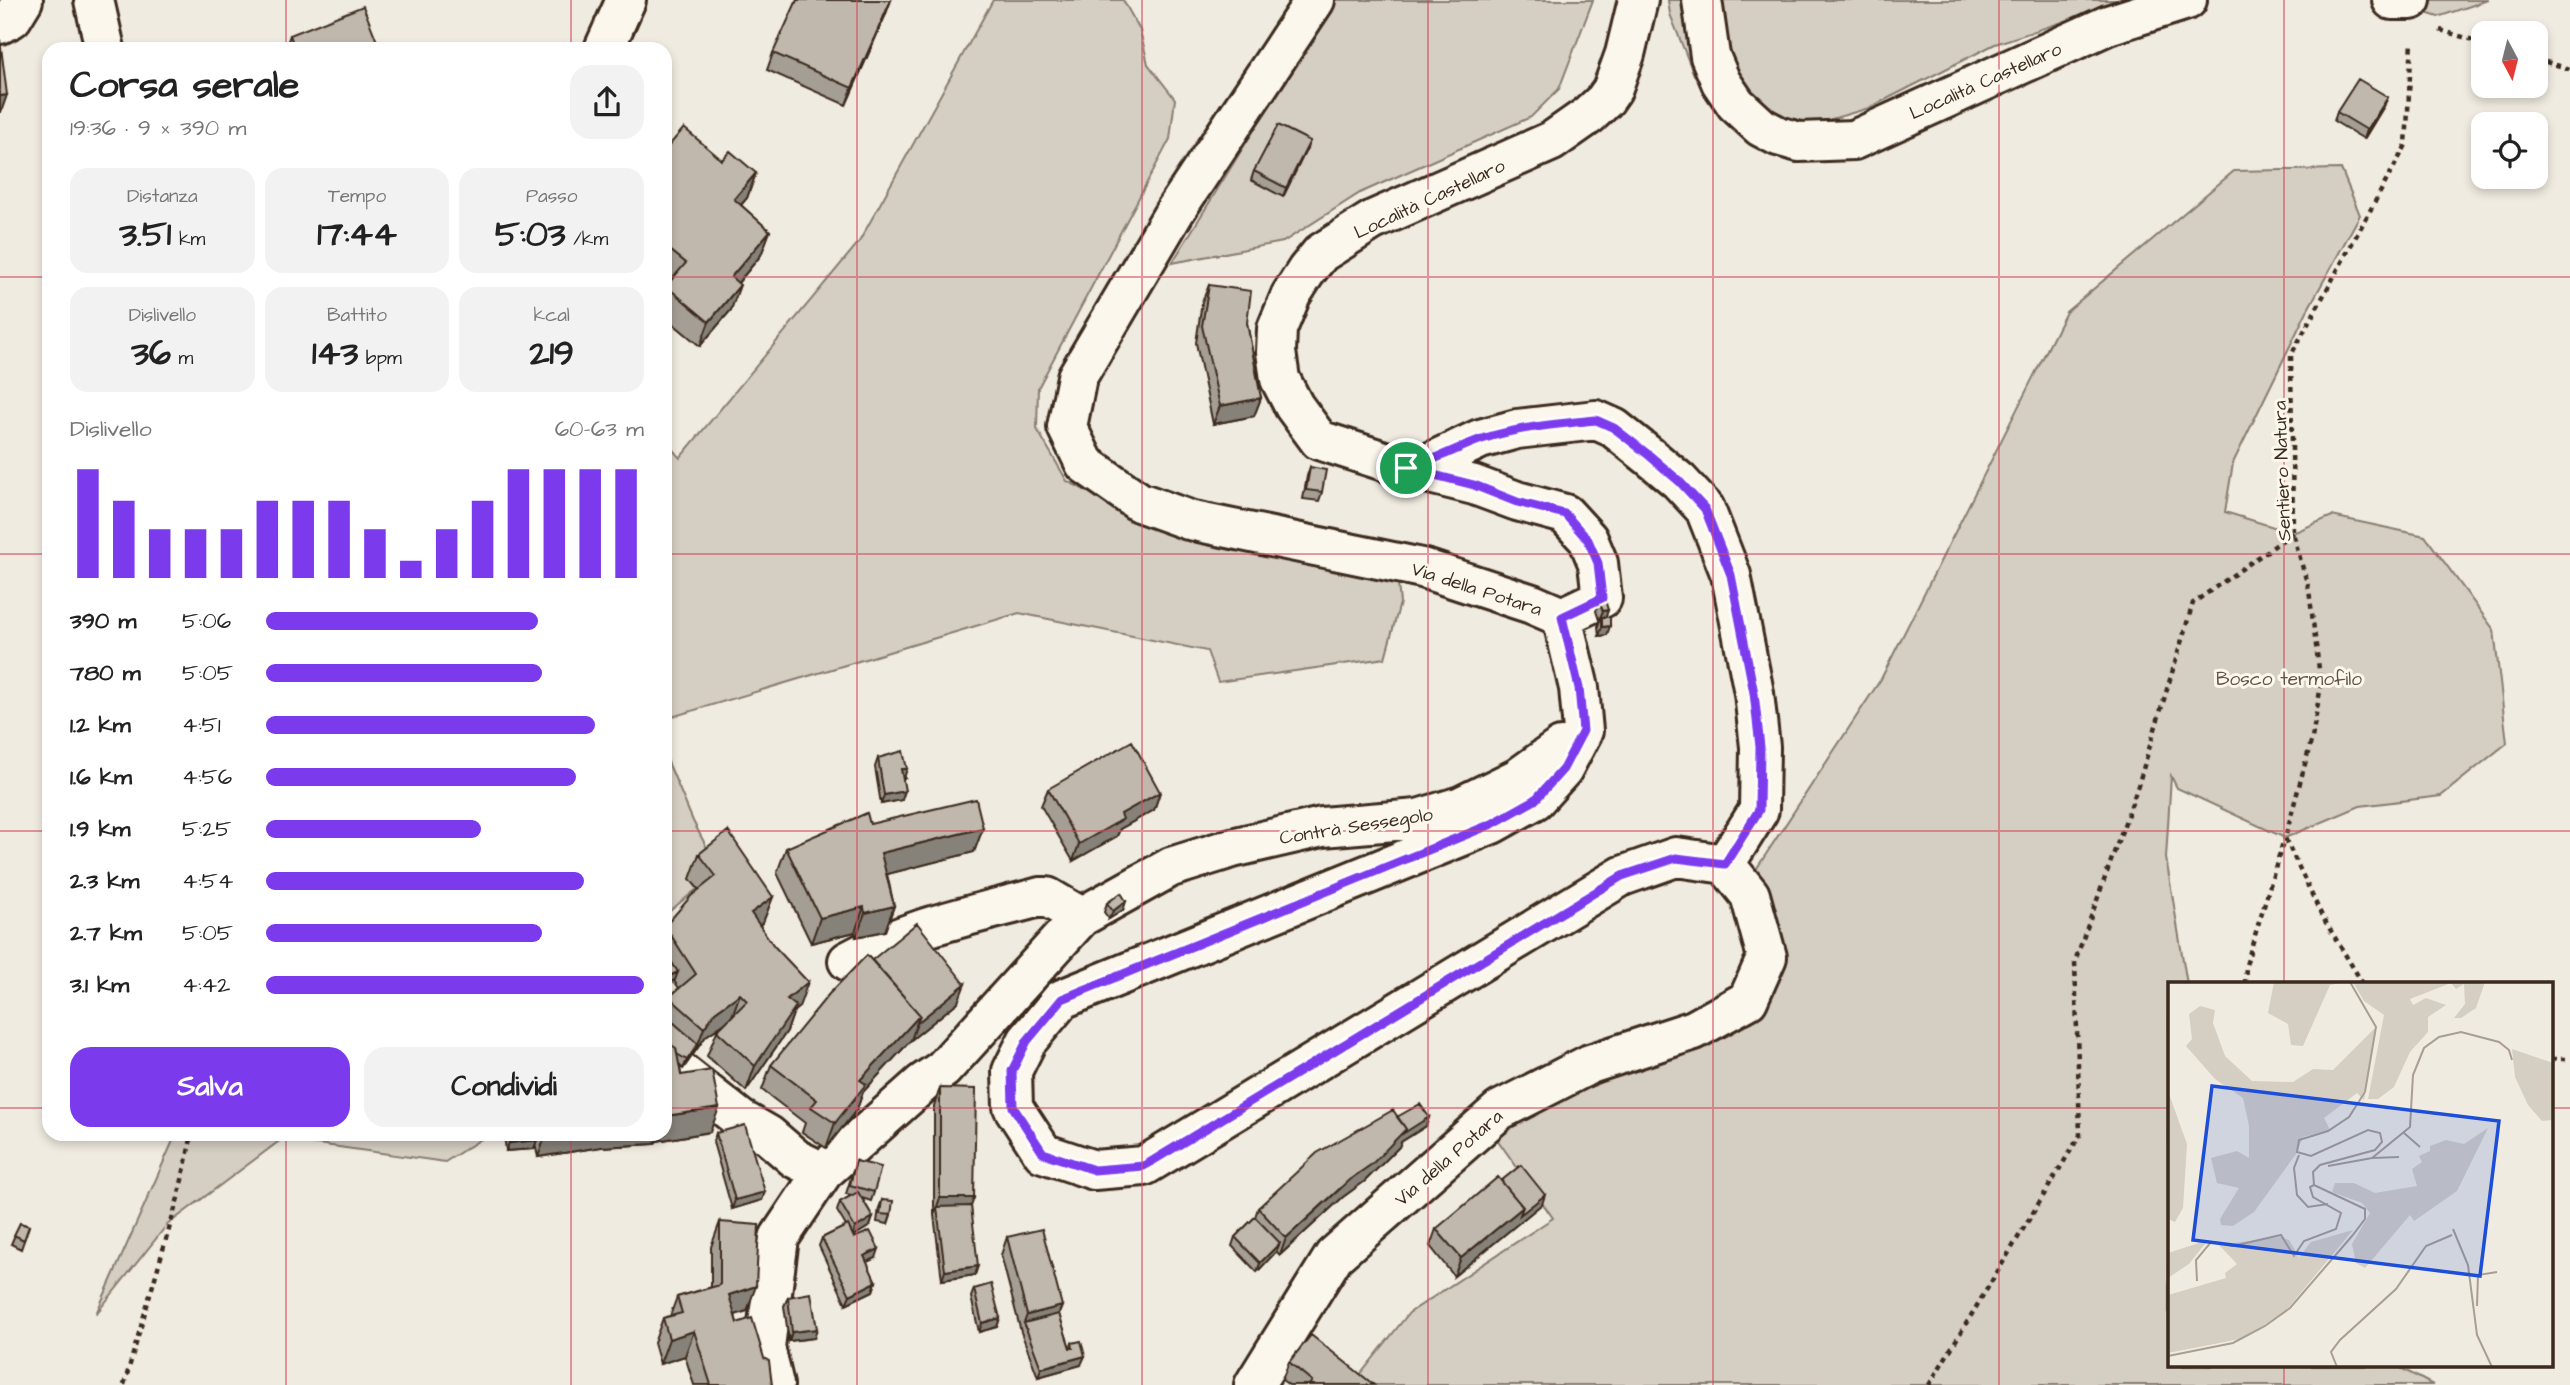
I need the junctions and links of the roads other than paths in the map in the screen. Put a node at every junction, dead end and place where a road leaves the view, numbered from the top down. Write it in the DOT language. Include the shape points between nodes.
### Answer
graph roads {
  1 [pos="23,0"];
  2 [pos="94,0"];
  3 [pos="626,0"];
  4 [pos="1315,0"];
  5 [pos="1638,0"];
  6 [pos="1702,0"];
  7 [pos="2187,0"];
  8 [pos="0,24"];
  9 [pos="103,42"];
  10 [pos="607,42"];
  11 [pos="1406,468"];
  12 [pos="1562,617"];
  13 [pos="1583,731"];
  14 [pos="1725,864"];
  15 [pos="1081,917"];
  16 [pos="848,961"];
  17 [pos="674,1067"];
  18 [pos="823,1172"];
  19 [pos="774,1385"];
  20 [pos="1254,1385"];
  1 -- 8 [label="street" via="12,18"];
  2 -- 9 [label="street"];
  3 -- 10 [label="street"];
  4 -- 12 [label="street, Via della Potara" via="1175,211 1077,377 1067,427 1085,464 1139,502 1189,520 1422,568"];
  5 -- 11 [label="street, Località Castellaro" via="1612,90 1589,115 1552,141 1373,220 1321,253 1292,295 1278,329 1276,352 1280,379 1294,406 1320,440"];
  6 -- 7 [label="street, Località Castellaro" via="1710,56 1736,104 1761,127 1799,142 1854,140 2108,25"];
  11 -- 12 [label="street, Località Castellaro" via="1565,514 1593,551 1602,598"];
  11 -- 14 [label="street" via="1517,429 1596,420 1650,456 1705,509 1731,575 1760,747 1759,810"];
  12 -- 13 [label="street, Via della Potara" via="1577,678"];
  13 -- 14 [label="street" via="1563,769 1535,800 1492,824 1062,999 1027,1041 1012,1071 1013,1107 1043,1153 1094,1170 1144,1166 1622,876 1676,858"];
  13 -- 15 [label="street, Contrà Sessegolo" via="1518,778 1461,806 1418,819 1322,827 1232,848 1171,867"];
  14 -- 20 [label="street, Via della Potara" via="1750,895 1767,957 1748,1000 1694,1030 1590,1064 1500,1110 1334,1256"];
  15 -- 16 [label="street" via="1040,897 922,928"];
  15 -- 18 [label="street, Contrà Sessegolo" via="943,1069"];
  17 -- 18 [label="street" via="796,1160"];
  18 -- 19 [label="street, Contrà Sessegolo" via="779,1237 765,1347"];
}
